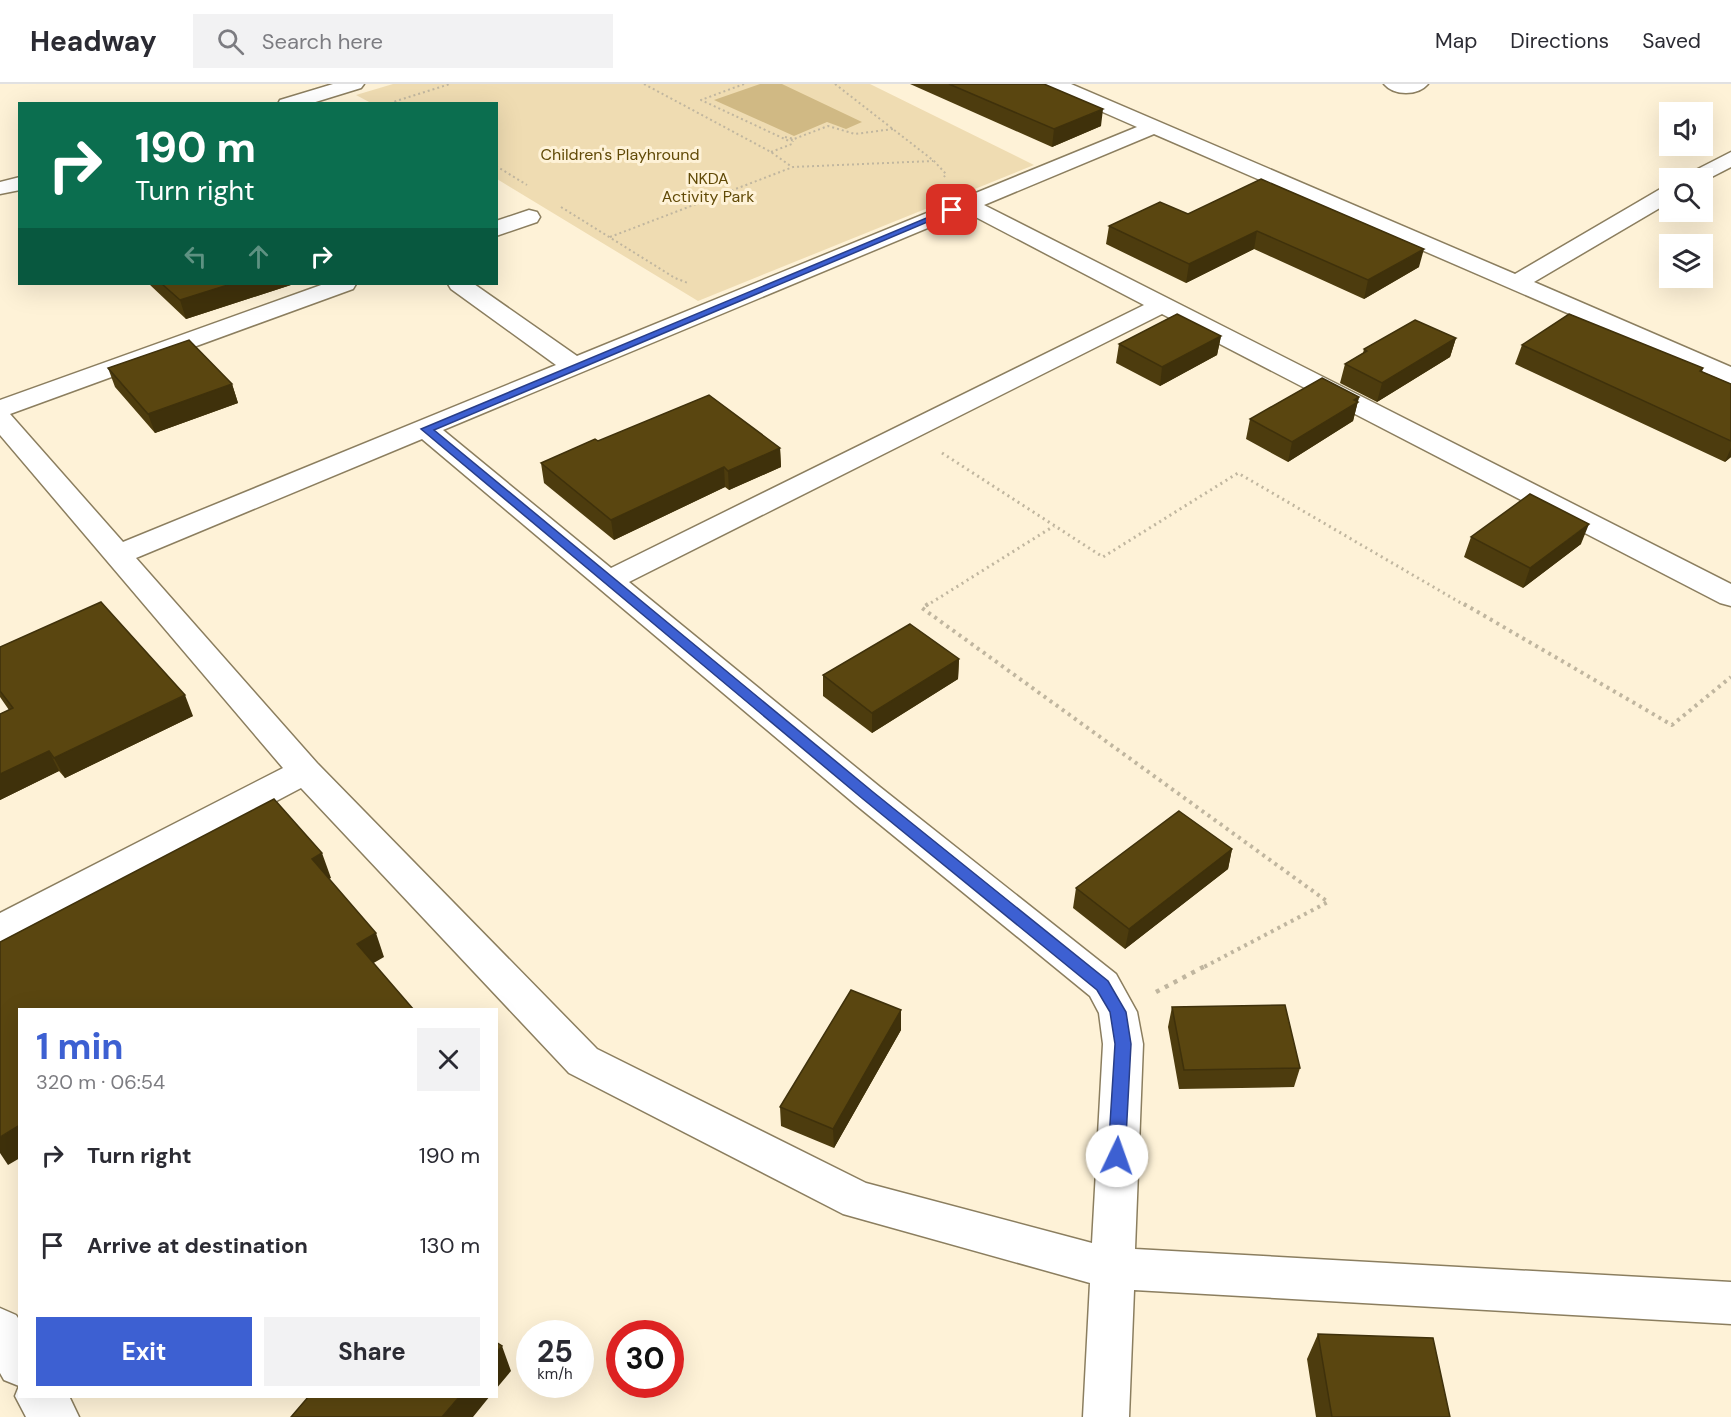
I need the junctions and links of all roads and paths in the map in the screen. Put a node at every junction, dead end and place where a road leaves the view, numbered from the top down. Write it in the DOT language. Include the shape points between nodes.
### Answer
graph roads {
  1 [pos="354,84"];
  2 [pos="450,84"];
  3 [pos="644,84"];
  4 [pos="744,84"];
  5 [pos="835,84"];
  6 [pos="1055,84"];
  7 [pos="1394,84"];
  8 [pos="1418,84"];
  9 [pos="294,102"];
  10 [pos="393,102"];
  11 [pos="1154,127"];
  12 [pos="893,129"];
  13 [pos="794,139"];
  14 [pos="771,152"];
  15 [pos="1731,158"];
  16 [pos="934,161"];
  17 [pos="498,167"];
  18 [pos="793,167"];
  19 [pos="1713,168"];
  20 [pos="940,181"];
  21 [pos="18,184"];
  22 [pos="0,188"];
  23 [pos="534,190"];
  24 [pos="1659,199"];
  25 [pos="554,202"];
  26 [pos="966,204"];
  27 [pos="529,217"];
  28 [pos="498,228"];
  29 [pos="610,237"];
  30 [pos="1516,283"];
  31 [pos="690,284"];
  32 [pos="342,285"];
  33 [pos="460,285"];
  34 [pos="1162,305"];
  35 [pos="576,367"];
  36 [pos="1731,375"];
  37 [pos="0,409"];
  38 [pos="0,419"];
  39 [pos="426,429"];
  40 [pos="909,432"];
  41 [pos="1054,526"];
  42 [pos="117,555"];
  43 [pos="610,580"];
  44 [pos="1731,596"];
  45 [pos="1731,677"];
  46 [pos="305,771"];
  47 [pos="0,930"];
  48 [pos="1118,1012"];
  49 [pos="1111,1268"];
  50 [pos="1731,1303"];
  51 [pos="0,1330"];
  52 [pos="18,1361"];
  53 [pos="40,1398"];
  54 [pos="56,1417"];
  55 [pos="1106,1417"];
  1 -- 9 [label="street"];
  2 -- 10 [label="path"];
  3 -- 14 [label="path"];
  4 -- 13 [label="path" via="701,100 789,141"];
  5 -- 12 [label="path"];
  6 -- 11 [label="street"];
  7 -- 8 [label="street" via="1406,88"];
  11 -- 26 [label="street"];
  11 -- 30 [label="street"];
  12 -- 13 [label="path" via="855,134 828,126"];
  12 -- 16 [label="path"];
  13 -- 14 [label="path" via="792,144"];
  14 -- 18 [label="path"];
  15 -- 19 [label="street"];
  16 -- 18 [label="path"];
  16 -- 20 [label="path" via="946,174"];
  17 -- 23 [label="path"];
  18 -- 29 [label="path"];
  21 -- 22 [label="street"];
  24 -- 30 [label="street"];
  25 -- 29 [label="path"];
  26 -- 34 [label="street"];
  26 -- 35 [label="street"];
  27 -- 28 [label="street"];
  29 -- 31 [label="path"];
  30 -- 36 [label="street"];
  32 -- 37 [label="street"];
  33 -- 35 [label="street"];
  34 -- 40 [label="street"];
  34 -- 44 [label="street"];
  35 -- 39 [label="street"];
  38 -- 42 [label="street"];
  39 -- 42 [label="street"];
  39 -- 43 [label="street"];
  40 -- 41 [label="path"];
  40 -- 43 [label="street"];
  41 -- 45 [label="path" via="1102,557 1238,473 1672,725"];
  41 -- 48 [label="path" via="922,608 1328,902"];
  42 -- 46 [label="street"];
  43 -- 48 [label="street" via="868,796 1103,985"];
  46 -- 47 [label="street"];
  46 -- 49 [label="street" via="583,1061 858,1200"];
  48 -- 49 [label="street" via="1123,1044"];
  49 -- 50 [label="street"];
  49 -- 55 [label="street"];
  51 -- 52 [label="street"];
  53 -- 54 [label="street"];
}
